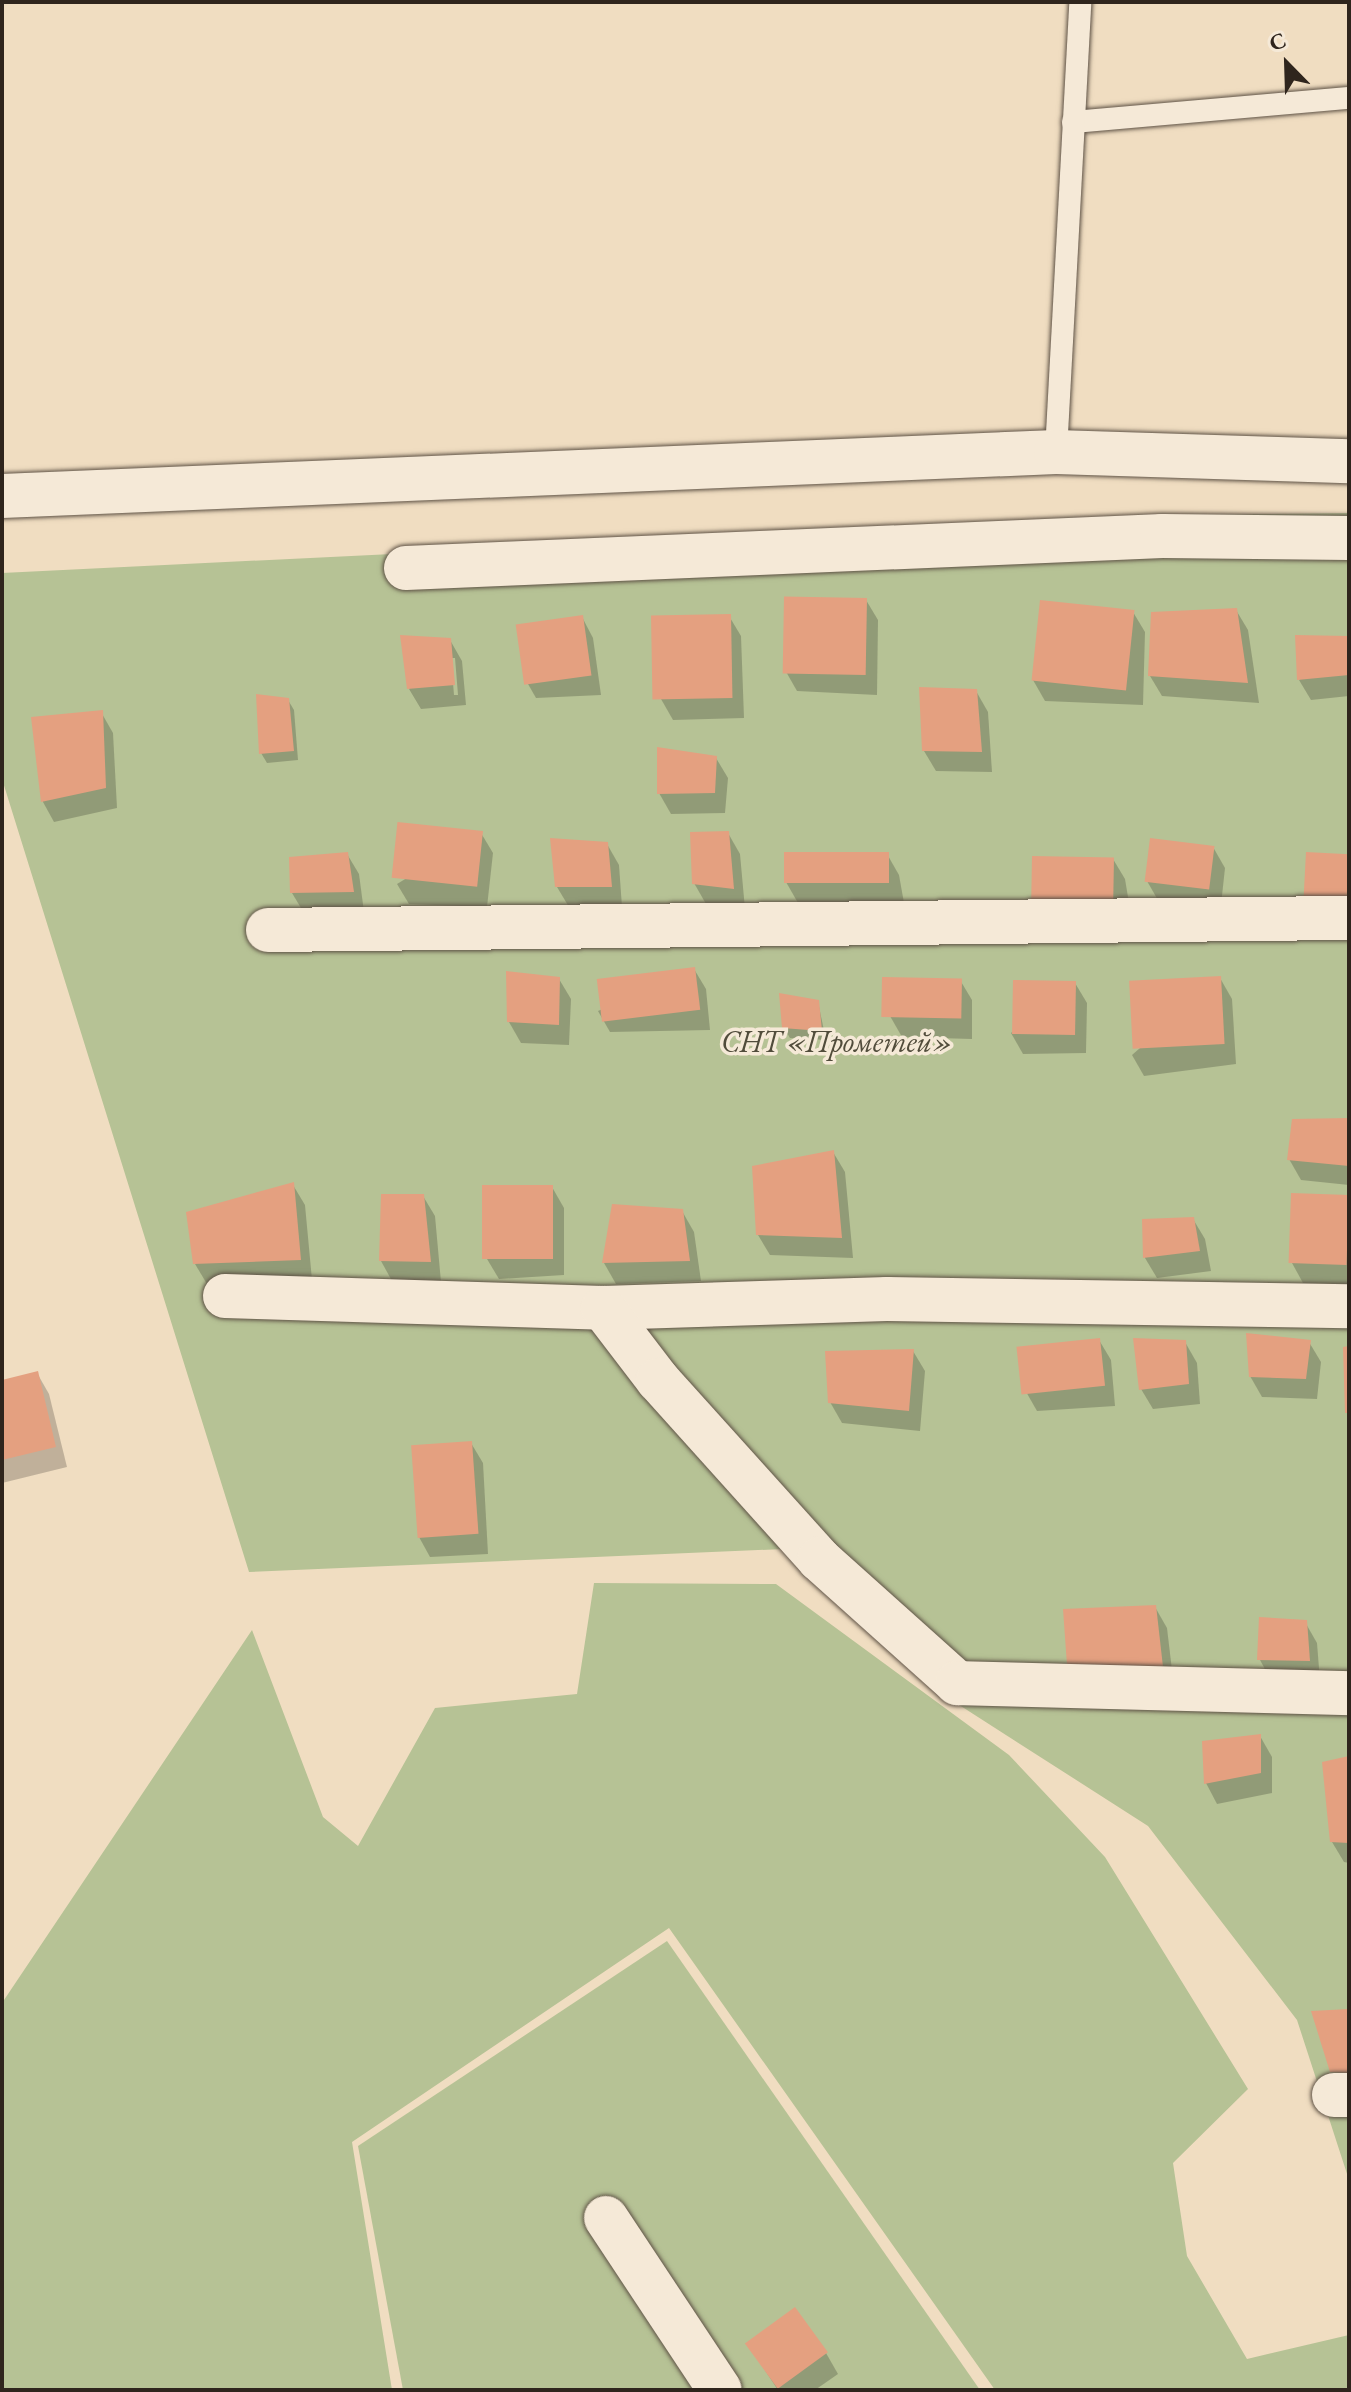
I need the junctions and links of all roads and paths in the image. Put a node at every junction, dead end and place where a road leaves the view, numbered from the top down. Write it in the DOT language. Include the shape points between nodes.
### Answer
graph roads {
  1 [pos="1080,2"];
  2 [pos="1349,98"];
  3 [pos="1073,122"];
  4 [pos="1056,452"];
  5 [pos="1349,461"];
  6 [pos="2,496"];
  7 [pos="1349,538"];
  8 [pos="406,568"];
  9 [pos="1349,918"];
  10 [pos="268,930"];
  11 [pos="225,1296"];
  12 [pos="1349,1306"];
  13 [pos="603,1308"];
  14 [pos="1349,1693"];
  15 [pos="606,2218"];
  16 [pos="720,2390"];
  1 -- 3 [label="lane"];
  2 -- 3 [label="lane"];
  3 -- 4 [label="lane"];
  4 -- 5 [label="street"];
  4 -- 6 [label="street"];
  7 -- 8 [label="street" via="1162,536"];
  9 -- 10 [label="street"];
  11 -- 13 [label="street"];
  12 -- 13 [label="street" via="887,1299"];
  13 -- 14 [label="street" via="658,1380 819,1559 957,1683"];
  15 -- 16 [label="street"];
}
